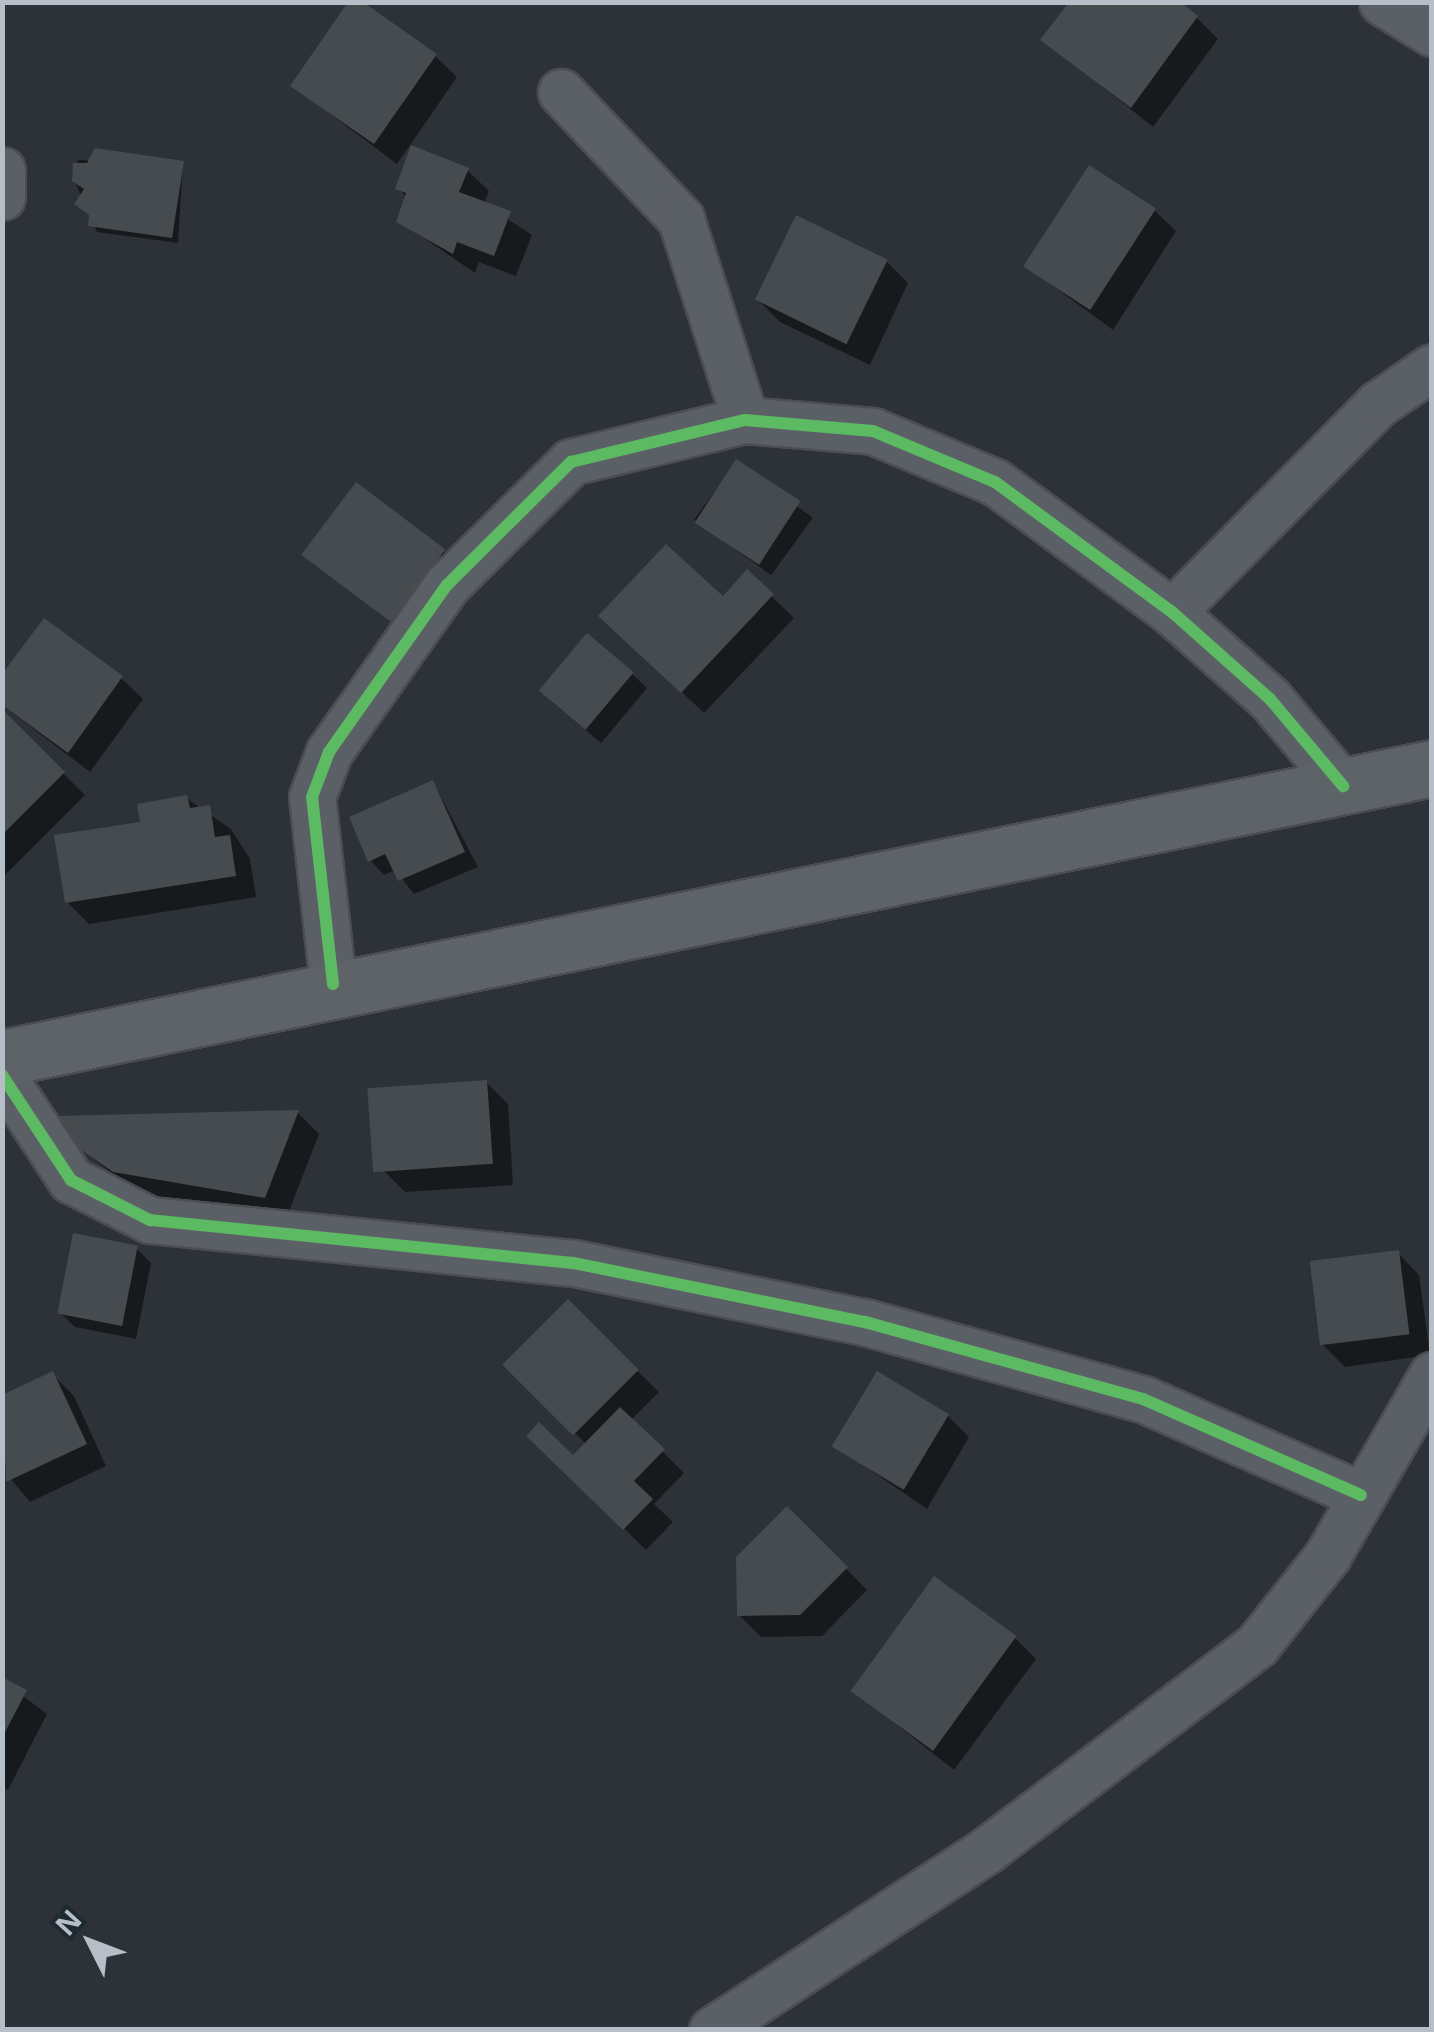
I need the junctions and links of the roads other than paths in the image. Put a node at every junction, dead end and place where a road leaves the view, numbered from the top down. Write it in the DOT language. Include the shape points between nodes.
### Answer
graph roads {
  1 [pos="1382,2"];
  2 [pos="1432,33"];
  3 [pos="561,92"];
  4 [pos="2,170"];
  5 [pos="2,197"];
  6 [pos="1432,366"];
  7 [pos="745,420"];
  8 [pos="1172,612"];
  9 [pos="1432,768"];
  10 [pos="1343,786"];
  11 [pos="333,984"];
  12 [pos="2,1058"];
  13 [pos="2,1075"];
  14 [pos="1432,1375"];
  15 [pos="1362,1495"];
  16 [pos="712,2030"];
  1 -- 2 [label="street"];
  3 -- 7 [label="street" via="682,218"];
  4 -- 5 [label="street"];
  6 -- 8 [label="street" via="1378,404"];
  7 -- 8 [label="street" via="822,421 934,452 1059,524"];
  7 -- 11 [label="street" via="571,462 448,585 329,752 312,797"];
  8 -- 10 [label="street" via="1270,700"];
  9 -- 10 [label="main road"];
  10 -- 11 [label="main road"];
  11 -- 12 [label="main road"];
  13 -- 15 [label="street" via="71,1180 150,1220 574,1263 865,1322 1143,1399"];
  14 -- 15 [label="street"];
  15 -- 16 [label="street" via="1295,1604 1257,1646 987,1850"];
}
